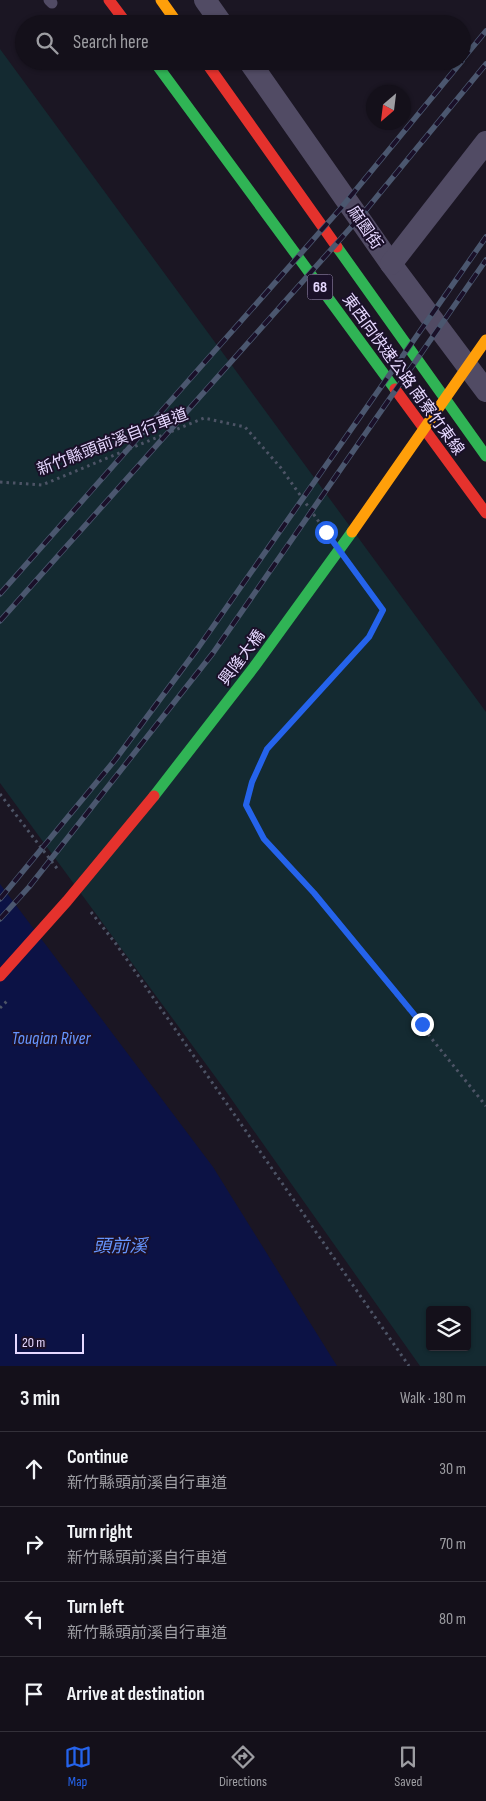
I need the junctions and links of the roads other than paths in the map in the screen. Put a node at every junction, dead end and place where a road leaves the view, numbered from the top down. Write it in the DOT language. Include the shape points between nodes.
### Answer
graph roads {
  1 [pos="109,0"];
  2 [pos="161,0"];
  3 [pos="205,0"];
  4 [pos="120,15"];
  5 [pos="172,15"];
  6 [pos="216,15"];
  7 [pos="161,70"];
  8 [pos="211,70"];
  9 [pos="255,70"];
  10 [pos="486,142"];
  11 [pos="391,264"];
  12 [pos="486,340"];
  13 [pos="486,391"];
  14 [pos="486,456"];
  15 [pos="486,513"];
  16 [pos="0,976"];
  1 -- 4 [label="main road"];
  2 -- 5 [label="main road"];
  3 -- 6 [label="street"];
  7 -- 15 [label="main road, 東西向快速公路 南寮竹東線 / 68"];
  8 -- 14 [label="main road, 東西向快速公路 南寮竹東線 / 68"];
  9 -- 11 [label="street, 麻園街"];
  10 -- 11 [label="street"];
  11 -- 13 [label="street, 麻園街"];
  12 -- 16 [label="main road, 興隆大橋, bridge" via="243,683 158,793"];
}
